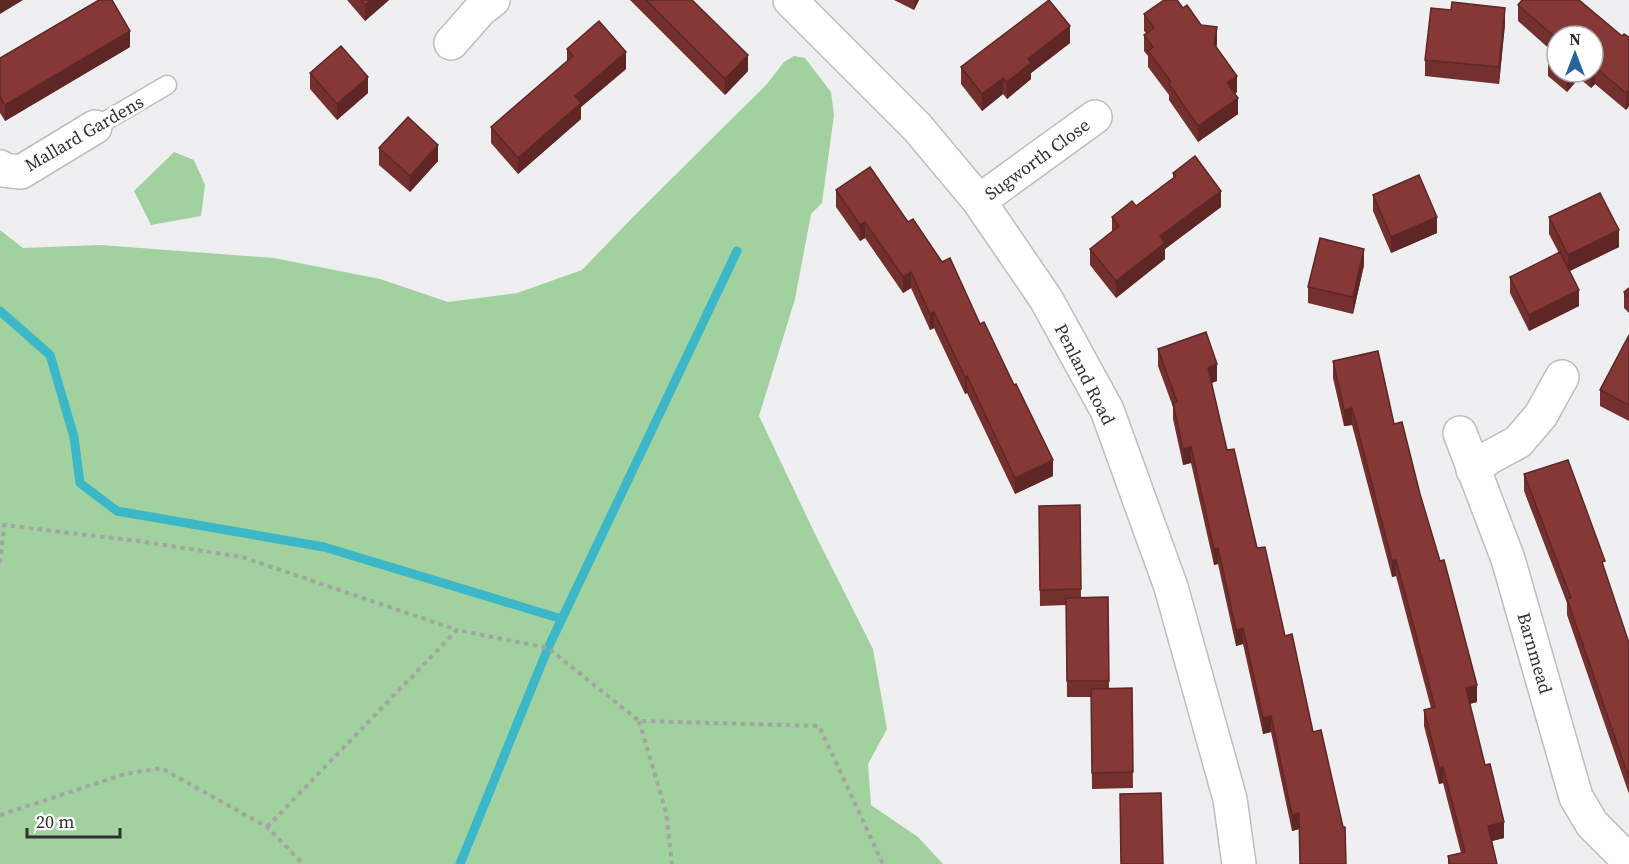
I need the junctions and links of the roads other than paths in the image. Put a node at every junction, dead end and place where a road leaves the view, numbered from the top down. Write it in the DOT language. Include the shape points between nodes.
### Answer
graph roads {
  1 [pos="493,0"];
  2 [pos="790,0"];
  3 [pos="452,43"];
  4 [pos="166,85"];
  5 [pos="1095,117"];
  6 [pos="95,127"];
  7 [pos="0,166"];
  8 [pos="979,201"];
  9 [pos="1562,377"];
  10 [pos="1460,433"];
  11 [pos="1473,470"];
  12 [pos="1629,861"];
  13 [pos="1239,864"];
  1 -- 3 [label="street"];
  2 -- 8 [label="street, Penland Road" via="917,127"];
  4 -- 6 [label="lane, Mallard Gardens"];
  5 -- 8 [label="street, Sugworth Close"];
  6 -- 7 [label="street, Mallard Gardens" via="21,172 3,170"];
  8 -- 13 [label="street, Penland Road" via="1046,299 1107,410 1171,587 1230,799"];
  9 -- 11 [label="street" via="1541,415 1518,442"];
  10 -- 11 [label="street, Barnmead"];
  11 -- 12 [label="street, Barnmead" via="1508,559 1576,797 1592,824"];
}
